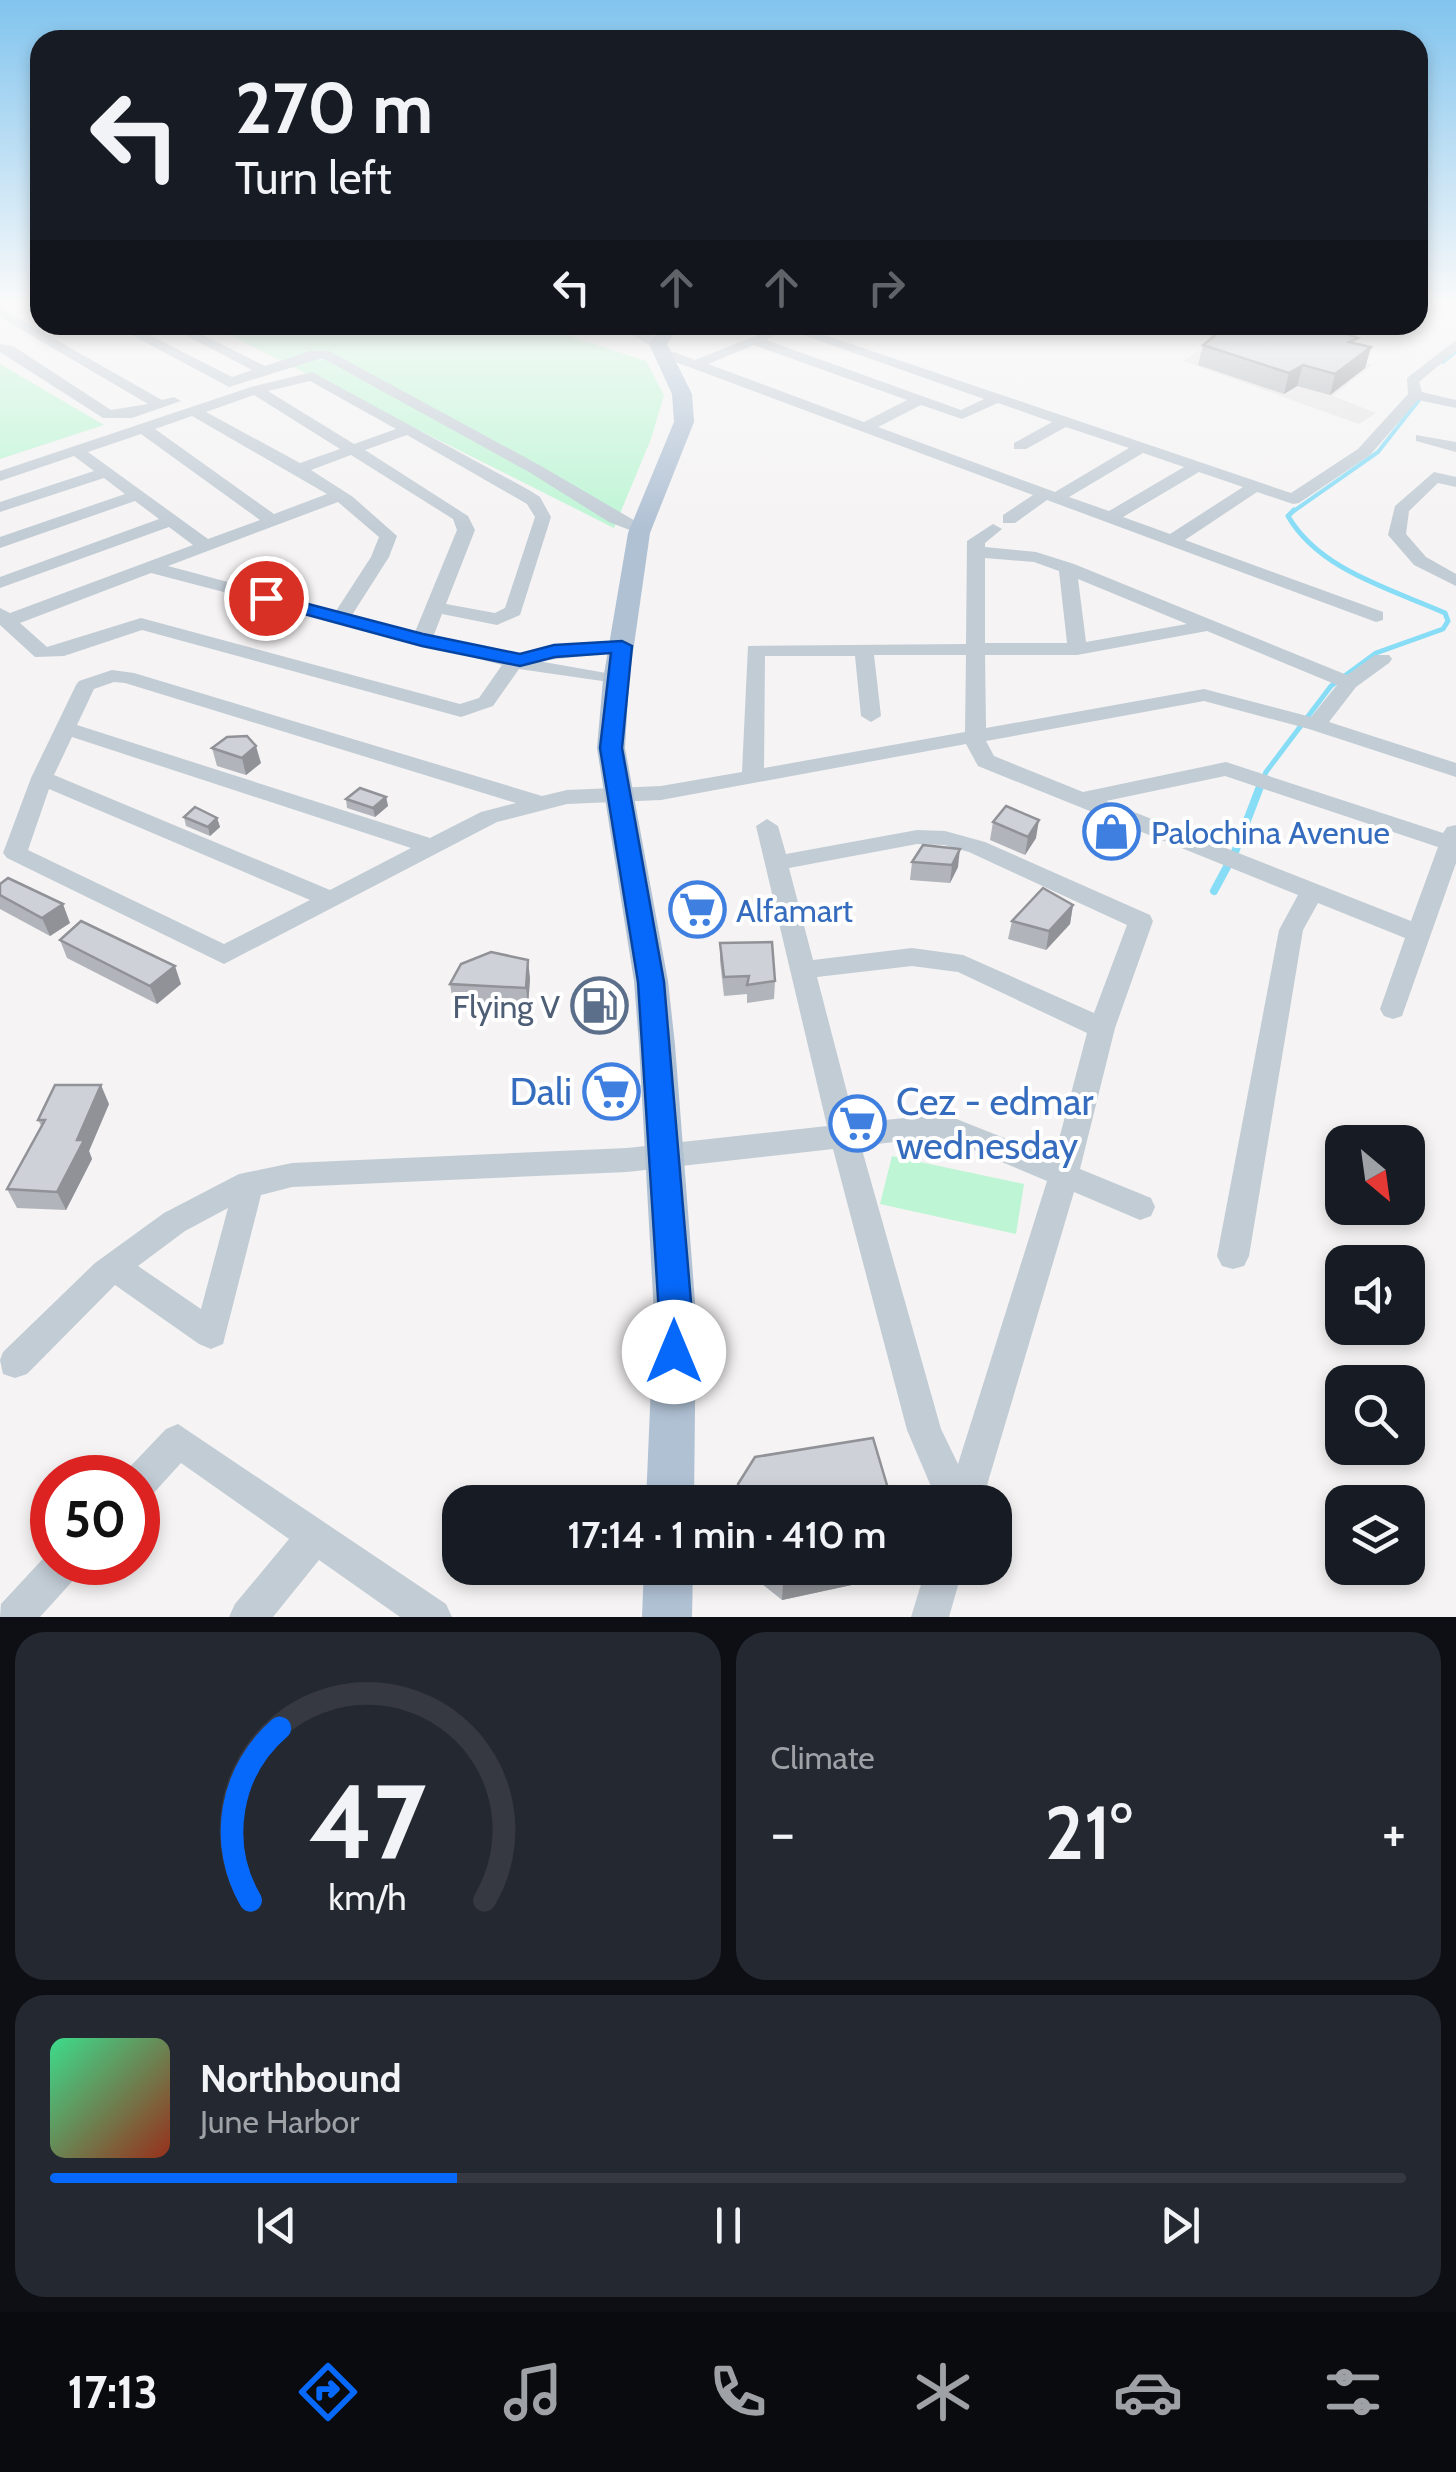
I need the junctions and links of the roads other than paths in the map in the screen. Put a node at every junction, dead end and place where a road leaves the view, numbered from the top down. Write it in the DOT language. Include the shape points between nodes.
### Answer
graph roads {
  1 [pos="51,377"];
  2 [pos="111,377"];
  3 [pos="221,377"];
  4 [pos="244,377"];
  5 [pos="306,377"];
  6 [pos="315,377"];
  7 [pos="367,377"];
  8 [pos="676,377"];
  9 [pos="733,377"];
  10 [pos="858,377"];
  11 [pos="937,377"];
  12 [pos="1415,377"];
  13 [pos="230,382"];
  14 [pos="256,390"];
  15 [pos="1415,395"];
  16 [pos="998,398"];
  17 [pos="920,400"];
  18 [pos="1456,404"];
  19 [pos="160,406"];
  20 [pos="194,410"];
  21 [pos="1066,421"];
  22 [pos="864,427"];
  23 [pos="142,428"];
  24 [pos="407,430"];
  25 [pos="1421,438"];
  26 [pos="1020,446"];
  27 [pos="1142,447"];
  28 [pos="1456,447"];
  29 [pos="355,449"];
  30 [pos="76,450"];
  31 [pos="1198,466"];
  32 [pos="296,470"];
  33 [pos="107,472"];
  34 [pos="0,476"];
  35 [pos="1456,482"];
  36 [pos="1256,486"];
  37 [pos="138,495"];
  38 [pos="1051,495"];
  39 [pos="338,496"];
  40 [pos="0,508"];
  41 [pos="1111,517"];
  42 [pos="172,520"];
  43 [pos="273,521"];
  44 [pos="640,528"];
  45 [pos="1173,540"];
  46 [pos="0,542"];
  47 [pos="208,546"];
  48 [pos="976,552"];
  49 [pos="154,568"];
  50 [pos="1068,568"];
  51 [pos="1456,581"];
  52 [pos="0,583"];
  53 [pos="435,607"];
  54 [pos="1376,616"];
  55 [pos="4,618"];
  56 [pos="341,618"];
  57 [pos="1211,625"];
  58 [pos="422,640"];
  59 [pos="622,646"];
  60 [pos="1077,649"];
  61 [pos="864,650"];
  62 [pos="974,650"];
  63 [pos="518,659"];
  64 [pos="1382,659"];
  65 [pos="616,680"];
  66 [pos="1349,683"];
  67 [pos="871,716"];
  68 [pos="1316,725"];
  69 [pos="65,728"];
  70 [pos="976,736"];
  71 [pos="1456,770"];
  72 [pos="753,777"];
  73 [pos="42,778"];
  74 [pos="619,796"];
  75 [pos="1081,799"];
  76 [pos="537,802"];
  77 [pos="766,826"];
  78 [pos="1454,839"];
  79 [pos="429,846"];
  80 [pos="777,863"];
  81 [pos="1312,892"];
  82 [pos="328,898"];
  83 [pos="1420,934"];
  84 [pos="802,970"];
  85 [pos="1393,1010"];
  86 [pos="1102,1028"];
  87 [pos="844,1137"];
  88 [pos="665,1154"];
  89 [pos="1064,1175"];
  90 [pos="249,1183"];
  91 [pos="1140,1207"];
  92 [pos="1232,1256"];
  93 [pos="116,1268"];
  94 [pos="15,1364"];
  95 [pos="160,1460"];
  96 [pos="670,1485"];
  97 [pos="952,1485"];
  98 [pos="969,1485"];
  99 [pos="316,1536"];
  100 [pos="44,1585"];
  101 [pos="668,1585"];
  102 [pos="940,1585"];
  103 [pos="14,1617"];
  104 [pos="248,1617"];
  105 [pos="433,1617"];
  106 [pos="667,1617"];
  107 [pos="930,1617"];
  1 -- 19 [label="street" via="108,415"];
  2 -- 19 [label="street"];
  3 -- 13 [label="street"];
  4 -- 13 [label="street"];
  5 -- 14 [label="street"];
  6 -- 24 [label="street"];
  7 -- 44 [label="street"];
  8 -- 44 [label="main road" via="684,422"];
  9 -- 22 [label="street"];
  10 -- 17 [label="street"];
  11 -- 16 [label="street"];
  12 -- 15 [label="street"];
  13 -- 19 [label="street"];
  14 -- 20 [label="street"];
  14 -- 29 [label="street"];
  15 -- 18 [label="street"];
  15 -- 36 [label="street" via="1364,452 1293,499"];
  16 -- 17 [label="street" via="962,415"];
  16 -- 21 [label="street"];
  17 -- 22 [label="street"];
  20 -- 23 [label="street"];
  20 -- 32 [label="street"];
  21 -- 26 [label="street"];
  21 -- 27 [label="street"];
  22 -- 38 [label="street"];
  23 -- 30 [label="street"];
  23 -- 43 [label="street"];
  24 -- 29 [label="street"];
  24 -- 53 [label="street" via="523,493 543,517 513,610 497,618"];
  25 -- 28 [label="street"];
  27 -- 31 [label="street"];
  27 -- 38 [label="street"];
  29 -- 32 [label="street"];
  29 -- 53 [label="street" via="460,516 466,530"];
  30 -- 33 [label="street"];
  30 -- 34 [label="street"];
  31 -- 36 [label="street"];
  31 -- 41 [label="street"];
  32 -- 39 [label="street"];
  33 -- 37 [label="street"];
  33 -- 40 [label="street"];
  35 -- 51 [label="street" via="1434,476 1401,510 1396,535 1420,561"];
  36 -- 45 [label="street"];
  37 -- 42 [label="street"];
  37 -- 46 [label="street"];
  38 -- 41 [label="street"];
  38 -- 48 [label="street" via="976,542"];
  39 -- 43 [label="street"];
  39 -- 56 [label="street" via="388,536"];
  41 -- 45 [label="street"];
  42 -- 47 [label="street"];
  42 -- 52 [label="street"];
  43 -- 47 [label="street"];
  44 -- 59 [label="main road"];
  45 -- 54 [label="street"];
  47 -- 49 [label="street"];
  48 -- 50 [label="street" via="1036,557"];
  48 -- 62 [label="street"];
  49 -- 55 [label="street"];
  49 -- 56 [label="street"];
  50 -- 57 [label="street"];
  50 -- 60 [label="street"];
  53 -- 58 [label="street"];
  55 -- 63 [label="street" via="42,653 141,624 461,710 486,702"];
  56 -- 58 [label="street"];
  57 -- 60 [label="street"];
  57 -- 66 [label="street"];
  58 -- 63 [label="street"];
  59 -- 63 [label="street"];
  59 -- 65 [label="main road"];
  60 -- 62 [label="street"];
  61 -- 62 [label="street"];
  61 -- 67 [label="street"];
  61 -- 72 [label="street" via="755,650"];
  62 -- 70 [label="street"];
  63 -- 65 [label="street"];
  64 -- 66 [label="street"];
  65 -- 74 [label="main road" via="611,748"];
  66 -- 68 [label="street"];
  68 -- 70 [label="street" via="1204,695"];
  68 -- 71 [label="street"];
  69 -- 73 [label="street"];
  69 -- 76 [label="street" via="86,686 126,677"];
  69 -- 79 [label="street"];
  70 -- 72 [label="street"];
  70 -- 75 [label="street" via="986,761"];
  72 -- 74 [label="street"];
  73 -- 82 [label="street"];
  73 -- 82 [label="street" via="15,853 224,955"];
  74 -- 76 [label="street"];
  74 -- 88 [label="main road" via="651,982"];
  75 -- 78 [label="street" via="1226,769"];
  75 -- 81 [label="street"];
  76 -- 79 [label="street"];
  77 -- 80 [label="street"];
  78 -- 83 [label="street"];
  79 -- 82 [label="street"];
  80 -- 84 [label="street"];
  80 -- 86 [label="street" via="917,837 946,838 1142,921"];
  81 -- 83 [label="street"];
  81 -- 92 [label="street" via="1291,930"];
  83 -- 85 [label="street"];
  84 -- 86 [label="street" via="912,957 963,964"];
  84 -- 87 [label="street"];
  86 -- 89 [label="street"];
  87 -- 88 [label="street"];
  87 -- 89 [label="street" via="954,1129"];
  87 -- 97 [label="street" via="924,1430"];
  88 -- 90 [label="street"];
  88 -- 96 [label="main road" via="675,1314"];
  89 -- 91 [label="street"];
  89 -- 98 [label="street"];
  90 -- 93 [label="street" via="185,1215"];
  90 -- 93 [label="street" via="210,1334"];
  93 -- 94 [label="street" via="65,1308"];
  95 -- 99 [label="street" via="178,1441"];
  99 -- 104 [label="street"];
  99 -- 105 [label="street"];
  100 -- 103 [label="street"];
  101 -- 106 [label="main road"];
  102 -- 107 [label="street"];
}
